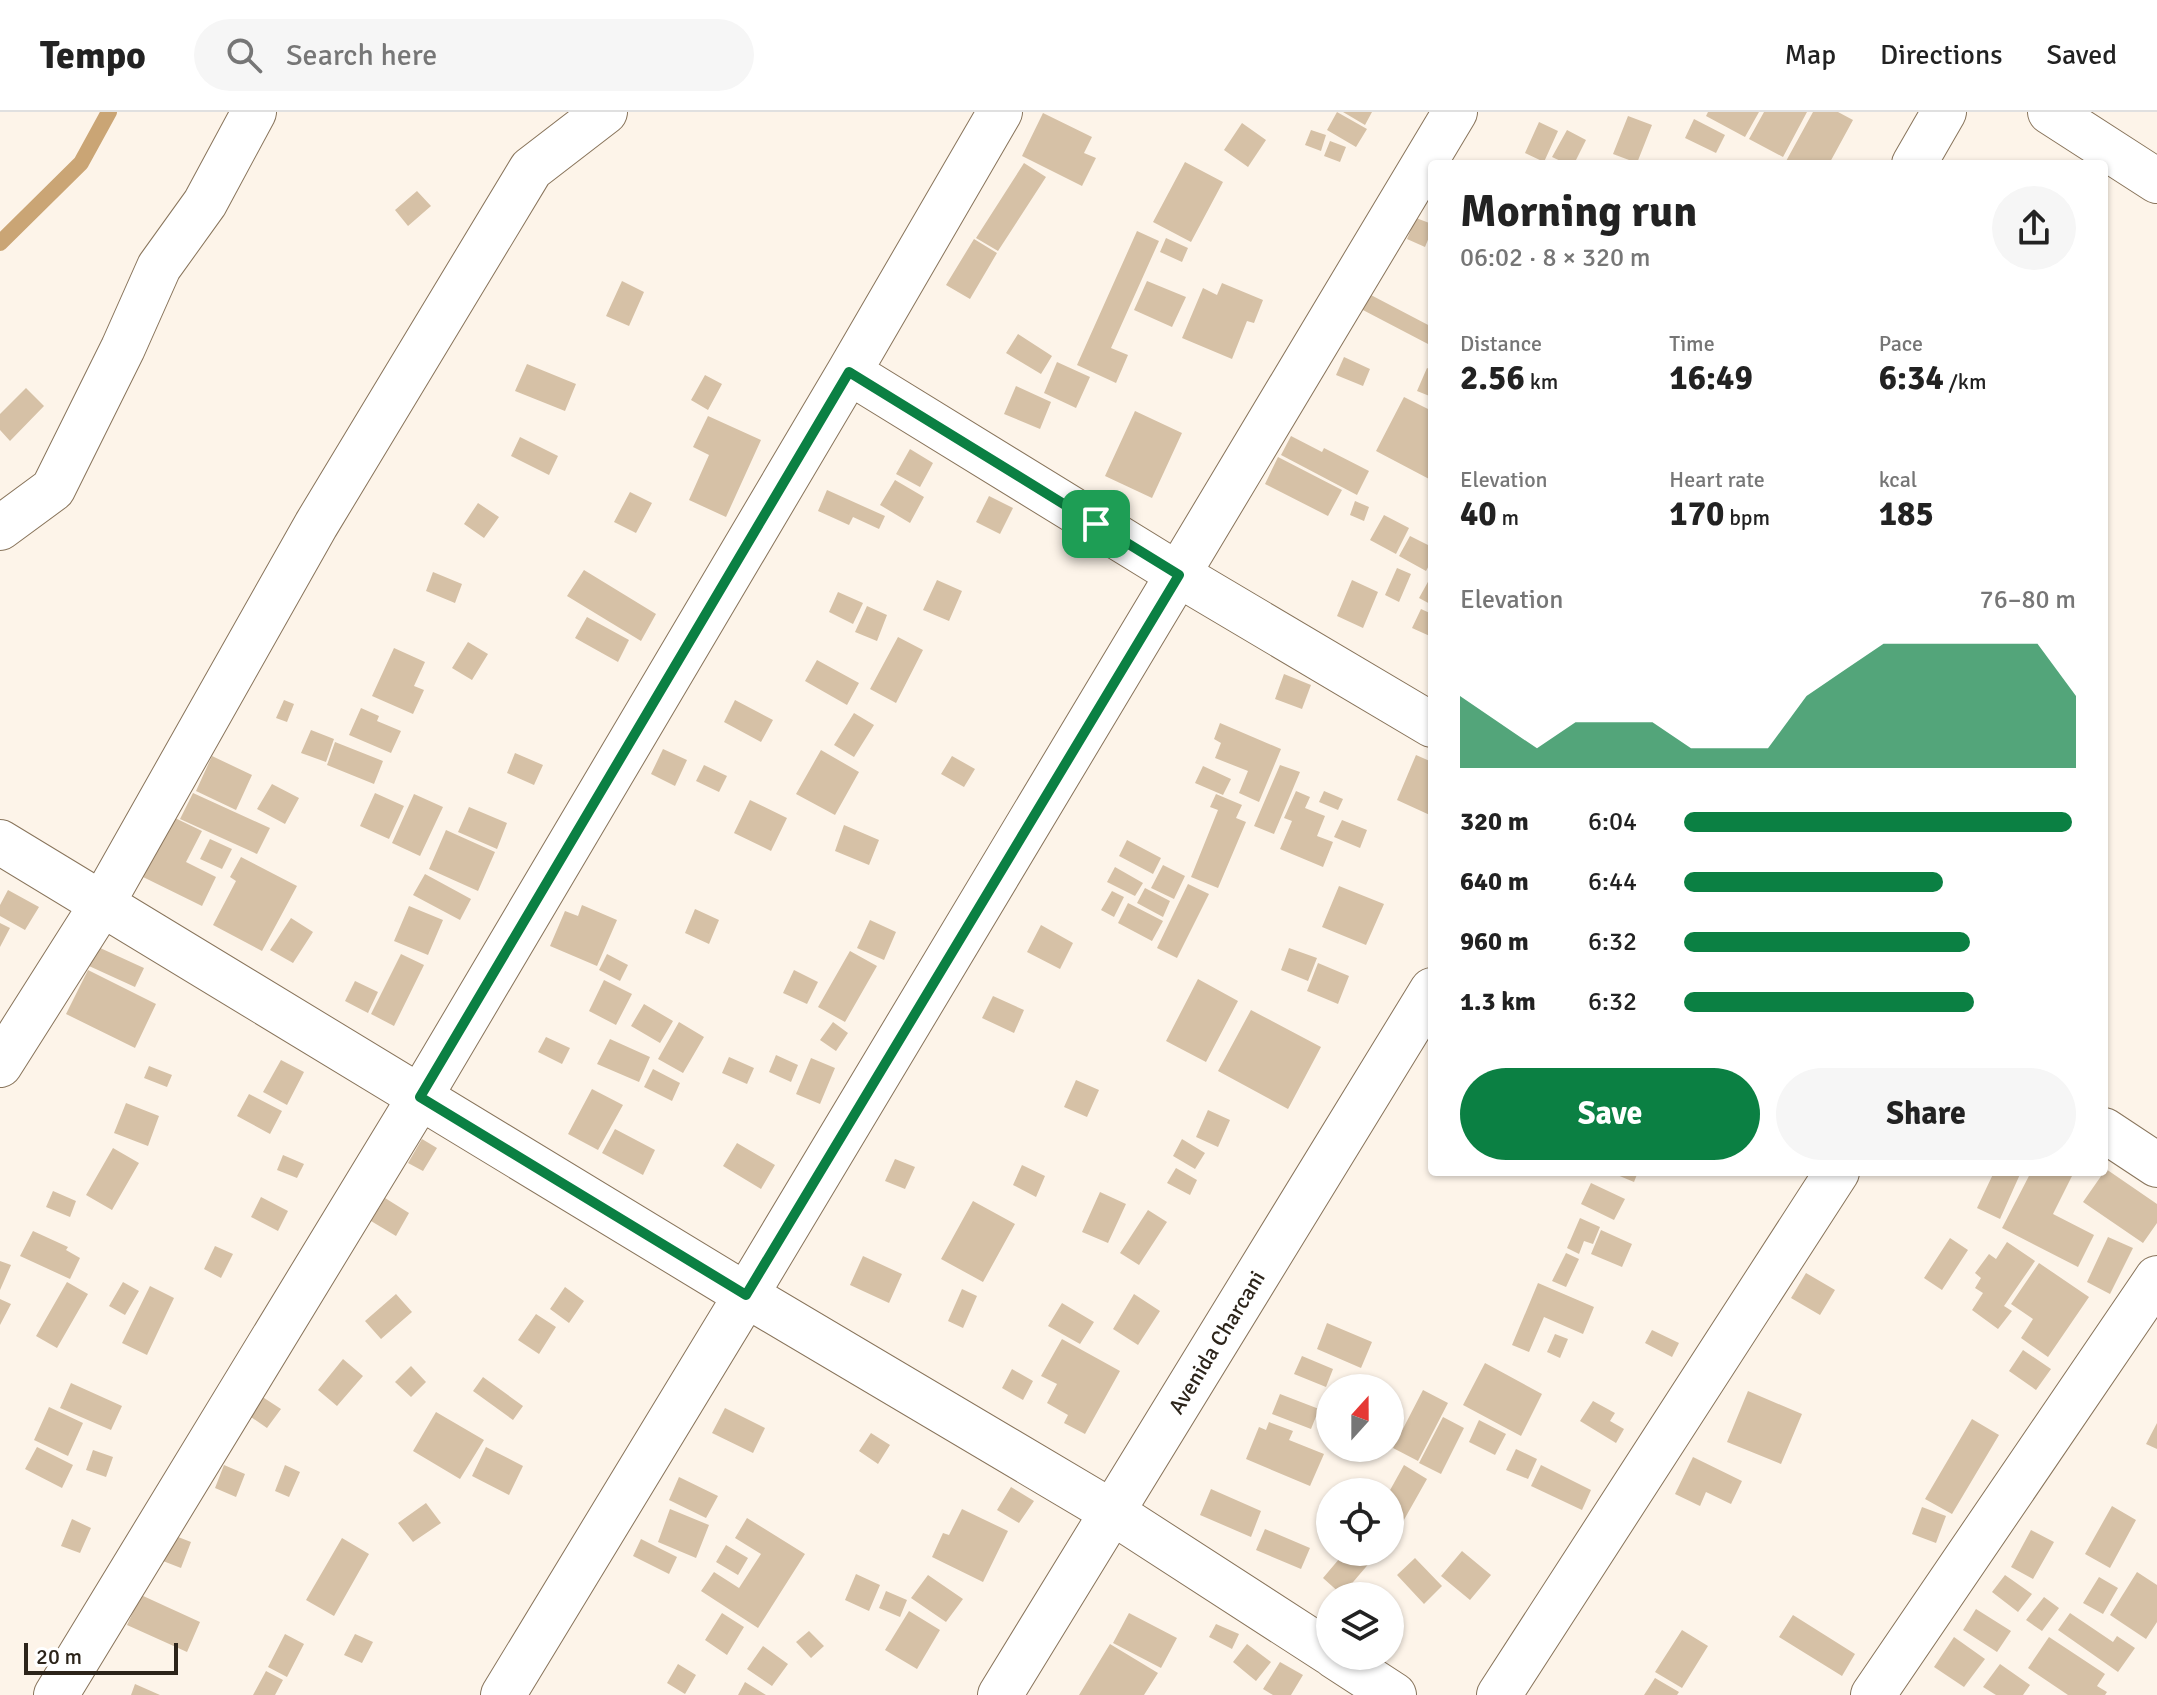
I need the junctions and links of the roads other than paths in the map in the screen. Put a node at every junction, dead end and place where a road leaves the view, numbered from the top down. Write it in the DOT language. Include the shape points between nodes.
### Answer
graph roads {
  1 [pos="254,112"];
  2 [pos="605,112"];
  3 [pos="1000,112"];
  4 [pos="1455,112"];
  5 [pos="1944,112"];
  6 [pos="2050,112"];
  7 [pos="1916,160"];
  8 [pos="2157,181"];
  9 [pos="849,372"];
  10 [pos="0,528"];
  11 [pos="1179,575"];
  12 [pos="1428,723"];
  13 [pos="0,842"];
  14 [pos="102,904"];
  15 [pos="1428,997"];
  16 [pos="0,1065"];
  17 [pos="420,1097"];
  18 [pos="2108,1133"];
  19 [pos="2157,1165"];
  20 [pos="1834,1176"];
  21 [pos="2157,1278"];
  22 [pos="746,1295"];
  23 [pos="1112,1512"];
  24 [pos="1316,1645"];
  25 [pos="1355,1670"];
  26 [pos="56,1695"];
  27 [pos="503,1695"];
  28 [pos="1000,1695"];
  29 [pos="1394,1695"];
  30 [pos="1499,1695"];
  31 [pos="1873,1695"];
  1 -- 10 [label="street" via="205,203 159,267 53,489"];
  2 -- 14 [label="street" via="531,169 316,525"];
  3 -- 9 [label="street"];
  4 -- 11 [label="street"];
  5 -- 7 [label="street"];
  6 -- 8 [label="street"];
  9 -- 11 [label="street"];
  9 -- 17 [label="street"];
  11 -- 12 [label="street"];
  11 -- 22 [label="street"];
  13 -- 14 [label="street"];
  14 -- 16 [label="street"];
  14 -- 17 [label="street"];
  15 -- 23 [label="street, Avenida Charcani"];
  17 -- 22 [label="street"];
  17 -- 26 [label="street"];
  18 -- 19 [label="street"];
  20 -- 30 [label="street"];
  21 -- 31 [label="street"];
  22 -- 23 [label="street"];
  22 -- 27 [label="street"];
  23 -- 24 [label="street"];
  23 -- 28 [label="street, Avenida Charcani"];
  25 -- 29 [label="street"];
}
